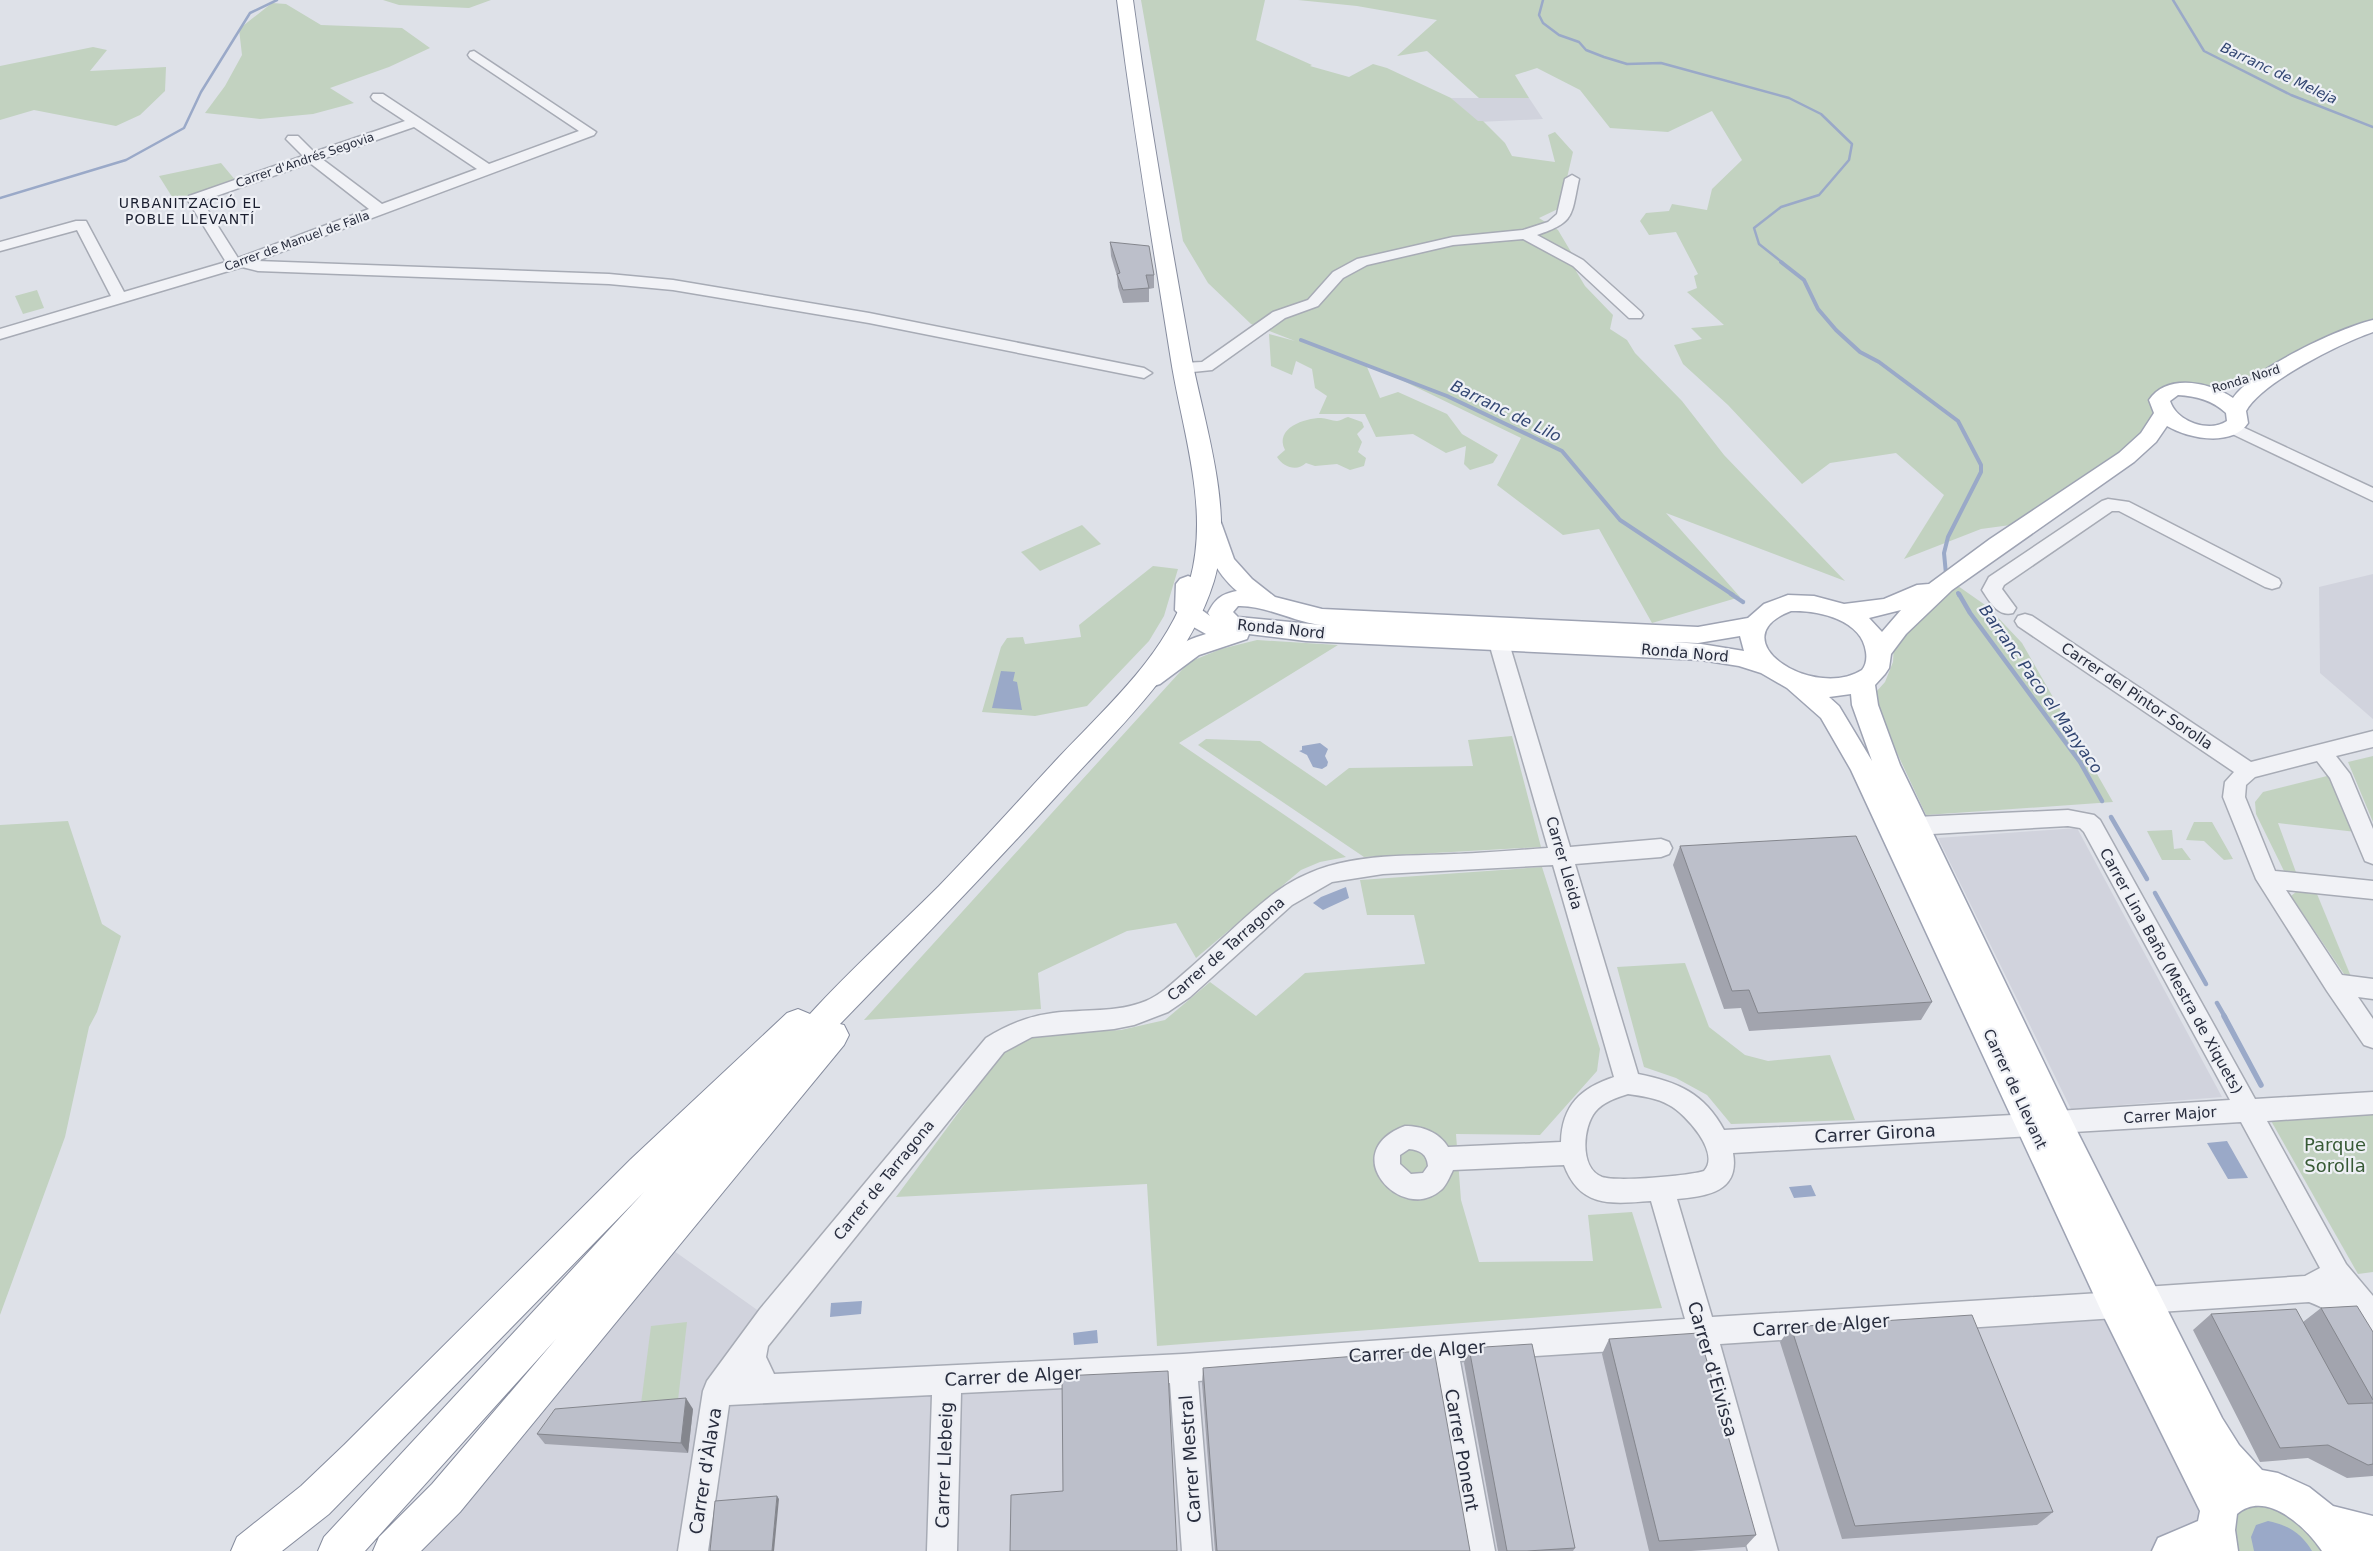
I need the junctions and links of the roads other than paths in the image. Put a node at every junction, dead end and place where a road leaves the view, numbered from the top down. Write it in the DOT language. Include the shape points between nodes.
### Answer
graph roads {
  1 [pos="1125,0"];
  2 [pos="474,55"];
  3 [pos="378,97"];
  4 [pos="416,121"];
  5 [pos="293,139"];
  6 [pos="312,158"];
  7 [pos="488,170"];
  8 [pos="1572,179"];
  9 [pos="380,210"];
  10 [pos="1525,234"];
  11 [pos="0,247"];
  12 [pos="238,263"];
  13 [pos="120,299"];
  14 [pos="1635,316"];
  15 [pos="2373,326"];
  16 [pos="0,334"];
  17 [pos="2290,365"];
  18 [pos="1144,373"];
  19 [pos="1184,375"];
  20 [pos="2201,391"];
  21 [pos="2164,413"];
  22 [pos="2235,419"];
  23 [pos="2204,431"];
  24 [pos="2103,474"];
  25 [pos="2373,495"];
  26 [pos="1208,507"];
  27 [pos="1963,570"];
  28 [pos="2272,583"];
  29 [pos="1230,600"];
  30 [pos="1266,602"];
  31 [pos="1841,612"];
  32 [pos="1179,621"];
  33 [pos="1754,624"];
  34 [pos="1273,629"];
  35 [pos="1237,633"];
  36 [pos="1499,643"];
  37 [pos="1880,652"];
  38 [pos="1783,674"];
  39 [pos="1862,682"];
  40 [pos="1132,696"];
  41 [pos="2373,739"];
  42 [pos="2321,752"];
  43 [pos="2248,771"];
  44 [pos="1916,824"];
  45 [pos="2367,827"];
  46 [pos="1661,848"];
  47 [pos="2373,855"];
  48 [pos="1562,856"];
  49 [pos="2267,879"];
  50 [pos="2373,890"];
  51 [pos="936,899"];
  52 [pos="2334,984"];
  53 [pos="2373,989"];
  54 [pos="2373,1038"];
  55 [pos="1628,1084"];
  56 [pos="2373,1103"];
  57 [pos="2247,1110"];
  58 [pos="2045,1124"];
  59 [pos="1717,1142"];
  60 [pos="1574,1153"];
  61 [pos="1441,1160"];
  62 [pos="1660,1188"];
  63 [pos="2336,1273"];
  64 [pos="2309,1289"];
  65 [pos="2130,1302"];
  66 [pos="2373,1320"];
  67 [pos="1703,1333"];
  68 [pos="754,1340"];
  69 [pos="1444,1348"];
  70 [pos="2373,1349"];
  71 [pos="1184,1368"];
  72 [pos="947,1379"];
  73 [pos="766,1389"];
  74 [pos="717,1391"];
  75 [pos="2254,1488"];
  76 [pos="2217,1531"];
  77 [pos="2373,1535"];
  78 [pos="2334,1537"];
  79 [pos="250,1551"];
  80 [pos="338,1551"];
  81 [pos="393,1551"];
  82 [pos="693,1551"];
  83 [pos="942,1551"];
  84 [pos="1197,1551"];
  85 [pos="1480,1551"];
  86 [pos="1763,1551"];
  87 [pos="2171,1551"];
  1 -- 19 [label="highway" via="1138,101"];
  2 -- 7 [label="street, Carrer de Manuel de Falla" via="589,132"];
  3 -- 4 [label="street"];
  4 -- 6 [label="street, Carrer d'Andrés Segovia"];
  4 -- 7 [label="street"];
  5 -- 6 [label="street"];
  6 -- 9 [label="street"];
  6 -- 12 [label="street, Carrer d'Andrés Segovia" via="194,199"];
  7 -- 9 [label="street, Carrer de Manuel de Falla"];
  8 -- 10 [label="street" via="1564,216 1553,225"];
  9 -- 12 [label="street, Carrer de Manuel de Falla"];
  10 -- 14 [label="street" via="1578,263"];
  10 -- 19 [label="street" via="1453,241 1362,262 1338,275 1313,303 1279,315 1206,367"];
  11 -- 13 [label="street" via="81,224"];
  12 -- 13 [label="street, Carrer de Manuel de Falla"];
  12 -- 18 [label="street" via="609,278 673,285 870,318"];
  13 -- 16 [label="street, Carrer de Manuel de Falla"];
  15 -- 17 [label="main road, Ronda Nord" via="2352,333"];
  17 -- 20 [label="main road, Ronda Nord" via="2251,379"];
  17 -- 22 [label="main road, Ronda Nord" via="2244,397"];
  19 -- 26 [label="highway"];
  19 -- 32 [label="highway" via="1197,517 1195,549"];
  20 -- 21 [label="main road" via="2169,391 2159,400"];
  20 -- 22 [label="main road" via="2222,400"];
  21 -- 23 [label="main road" via="2181,424"];
  21 -- 24 [label="main road, Ronda Nord" via="2147,438"];
  22 -- 23 [label="main road" via="2224,431"];
  22 -- 25 [label="street"];
  23 -- 24 [label="main road, Ronda Nord" via="2159,444"];
  24 -- 27 [label="main road, Ronda Nord"];
  26 -- 30 [label="main road" via="1215,544 1223,562 1240,583"];
  26 -- 32 [label="highway" via="1208,544 1202,580"];
  27 -- 31 [label="main road, Ronda Nord" via="1913,598 1890,606"];
  27 -- 37 [label="main road, Ronda Nord" via="1906,616"];
  28 -- 43 [label="street, Carrer del Pintor Sorolla" via="2114,504 1996,581 1992,590 2006,608 2023,610 2028,618 2025,621"];
  29 -- 30 [label="main road, Ronda Nord" via="1246,598"];
  29 -- 32 [label="main road"];
  29 -- 34 [label="main road, Ronda Nord" via="1222,606 1220,613 1230,624"];
  30 -- 33 [label="main road, Ronda Nord" via="1313,617 1495,627 1698,635"];
  31 -- 33 [label="main road, Ronda Nord" via="1817,604 1788,604 1760,615"];
  31 -- 37 [label="main road, Ronda Nord" via="1872,634"];
  32 -- 35 [label="main road" via="1199,622"];
  32 -- 40 [label="highway" via="1166,655"];
  32 -- 51 [label="highway"];
  33 -- 38 [label="main road" via="1753,646 1760,656"];
  34 -- 35 [label="main road"];
  34 -- 36 [label="main road, Ronda Nord"];
  35 -- 40 [label="main road" via="1194,646 1175,656"];
  36 -- 38 [label="main road, Ronda Nord" via="1701,652 1739,658"];
  36 -- 48 [label="street, Carrer Lleida"];
  37 -- 39 [label="main road, Ronda Nord" via="1877,669"];
  38 -- 39 [label="main road, Ronda Nord" via="1815,687 1834,688"];
  38 -- 58 [label="main road, Carrer de Llevant" via="1830,712 1864,769 1882,811"];
  39 -- 44 [label="main road, Carrer de Llevant" via="1865,706 1887,765"];
  40 -- 51 [label="highway"];
  41 -- 42 [label="street"];
  42 -- 43 [label="street"];
  42 -- 45 [label="street" via="2339,774"];
  43 -- 49 [label="street" via="2236,782 2234,797"];
  44 -- 57 [label="street, Carrer Lina Baño (Mestra de Xiquets)" via="1932,826 2068,818 2086,821 2092,826"];
  44 -- 58 [label="main road, Carrer de Llevant"];
  45 -- 47 [label="street"];
  46 -- 48 [label="street, Carrer de Tarragona"];
  48 -- 55 [label="street, Carrer Lleida"];
  48 -- 68 [label="street, Carrer de Tarragona" via="1379,866 1318,877 1284,899 1183,988 1153,1009 1133,1016 1042,1024 1007,1035 995,1044"];
  49 -- 50 [label="street"];
  49 -- 52 [label="street"];
  51 -- 79 [label="highway" via="643,1170 344,1473"];
  51 -- 80 [label="highway"];
  51 -- 81 [label="highway" via="446,1498"];
  52 -- 53 [label="street"];
  52 -- 54 [label="street"];
  55 -- 59 [label="street" via="1669,1092 1691,1106 1707,1123"];
  55 -- 60 [label="street" via="1605,1091 1588,1103 1576,1121 1572,1137"];
  56 -- 57 [label="street, Carrer Major"];
  57 -- 58 [label="street, Carrer Major"];
  57 -- 63 [label="street, Carrer Lina Baño (Mestra de Xiquets)"];
  58 -- 59 [label="street, Carrer Girona"];
  58 -- 65 [label="main road, Carrer de Llevant"];
  59 -- 62 [label="street" via="1722,1167 1718,1178 1708,1184"];
  60 -- 61 [label="street"];
  60 -- 62 [label="street" via="1580,1173 1588,1184 1600,1189"];
  62 -- 67 [label="street, Carrer d'Eivissa"];
  63 -- 64 [label="street"];
  63 -- 66 [label="street, Carrer Lina Baño (Mestra de Xiquets)" via="2355,1293"];
  64 -- 65 [label="street, Carrer de Alger"];
  64 -- 70 [label="street" via="2341,1302"];
  65 -- 67 [label="street, Carrer de Alger"];
  65 -- 75 [label="main road, Carrer de Llevant" via="2226,1458"];
  65 -- 76 [label="main road, Carrer de Llevant"];
  67 -- 69 [label="street, Carrer de Alger"];
  67 -- 86 [label="street, Carrer d'Eivissa"];
  68 -- 73 [label="street" via="752,1358"];
  68 -- 74 [label="street, Carrer de Tarragona"];
  69 -- 71 [label="street, Carrer de Alger"];
  69 -- 85 [label="street, Carrer Ponent"];
  71 -- 72 [label="street, Carrer de Alger"];
  71 -- 84 [label="street, Carrer Mestral"];
  72 -- 73 [label="street, Carrer de Alger"];
  72 -- 83 [label="street, Carrer Llebeig"];
  73 -- 74 [label="street, Carrer de Alger"];
  74 -- 82 [label="street, Carrer d'Àlava"];
  75 -- 76 [label="main road" via="2239,1490 2226,1497"];
  75 -- 78 [label="main road" via="2283,1494 2297,1501"];
  76 -- 87 [label="main road" via="2194,1544"];
  77 -- 78 [label="main road"];
}
